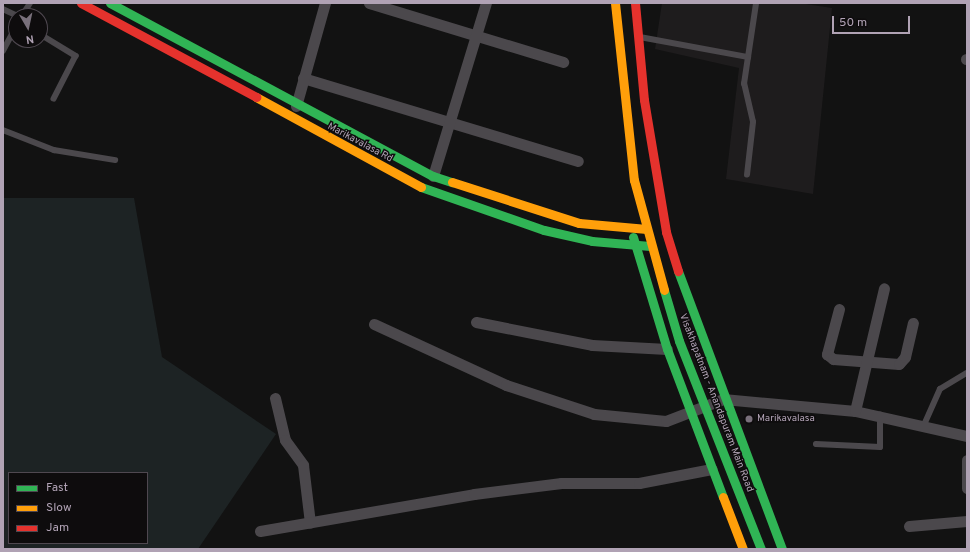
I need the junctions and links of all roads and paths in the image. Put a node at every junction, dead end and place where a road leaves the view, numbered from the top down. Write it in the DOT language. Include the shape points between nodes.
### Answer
graph roads {
  1 [pos="80,3"];
  2 [pos="110,3"];
  3 [pos="325,3"];
  4 [pos="369,3"];
  5 [pos="486,3"];
  6 [pos="615,3"];
  7 [pos="635,3"];
  8 [pos="756,4"];
  9 [pos="477,36"];
  10 [pos="637,36"];
  11 [pos="48,39"];
  12 [pos="8,42"];
  13 [pos="3,51"];
  14 [pos="748,57"];
  15 [pos="563,62"];
  16 [pos="304,78"];
  17 [pos="54,99"];
  18 [pos="296,106"];
  19 [pos="450,123"];
  20 [pos="3,130"];
  21 [pos="115,160"];
  22 [pos="578,161"];
  23 [pos="747,175"];
  24 [pos="433,176"];
  25 [pos="631,230"];
  26 [pos="647,230"];
  27 [pos="636,246"];
  28 [pos="650,246"];
  29 [pos="884,288"];
  30 [pos="839,309"];
  31 [pos="476,322"];
  32 [pos="374,324"];
  33 [pos="913,324"];
  34 [pos="667,349"];
  35 [pos="866,362"];
  36 [pos="967,373"];
  37 [pos="275,398"];
  38 [pos="724,399"];
  39 [pos="703,405"];
  40 [pos="690,410"];
  41 [pos="855,411"];
  42 [pos="880,415"];
  43 [pos="924,425"];
  44 [pos="967,436"];
  45 [pos="816,444"];
  46 [pos="967,460"];
  47 [pos="712,469"];
  48 [pos="967,488"];
  49 [pos="967,521"];
  50 [pos="310,523"];
  51 [pos="909,526"];
  52 [pos="260,531"];
  53 [pos="743,549"];
  54 [pos="761,549"];
  55 [pos="782,549"];
  1 -- 27 [label="street, Marikavalasa Rd" via="429,191 544,230"];
  2 -- 18 [label="street, Marikavalasa Rd"];
  3 -- 16 [label="street"];
  4 -- 9 [label="street"];
  5 -- 9 [label="street"];
  6 -- 26 [label="street, Visakhapatnam - Anandapuram Main Road" via="633,173"];
  7 -- 10 [label="street, Visakhapatnam - Anandapuram Main Road"];
  8 -- 14 [label="lane"];
  9 -- 15 [label="street"];
  9 -- 19 [label="street"];
  10 -- 14 [label="lane"];
  10 -- 38 [label="street, Visakhapatnam - Anandapuram Main Road" via="654,170 666,232 686,297"];
  11 -- 17 [label="lane" via="76,56"];
  12 -- 13 [label="lane"];
  14 -- 23 [label="lane" via="745,95 753,122"];
  16 -- 18 [label="street"];
  16 -- 19 [label="street"];
  18 -- 24 [label="street, Marikavalasa Rd"];
  19 -- 22 [label="street"];
  19 -- 24 [label="street"];
  20 -- 21 [label="lane" via="54,150"];
  24 -- 25 [label="street, Marikavalasa Rd" via="519,207 579,223"];
  25 -- 26 [label="street, Marikavalasa Rd"];
  25 -- 27 [label="street"];
  26 -- 28 [label="street, Visakhapatnam - Anandapuram Main Road"];
  27 -- 28 [label="street, Marikavalasa Rd"];
  27 -- 34 [label="street"];
  28 -- 39 [label="street, Visakhapatnam - Anandapuram Main Road" via="679,341"];
  29 -- 35 [label="street"];
  30 -- 35 [label="street" via="827,354 833,359"];
  31 -- 34 [label="street" via="592,345"];
  32 -- 40 [label="street" via="506,386 587,412 666,421"];
  33 -- 35 [label="street" via="903,362"];
  34 -- 40 [label="street"];
  35 -- 41 [label="street"];
  36 -- 43 [label="lane" via="940,388"];
  37 -- 50 [label="street" via="285,440 303,465"];
  38 -- 39 [label="street"];
  38 -- 41 [label="street"];
  38 -- 55 [label="street, Visakhapatnam - Anandapuram Main Road"];
  39 -- 40 [label="street"];
  39 -- 54 [label="street, Visakhapatnam - Anandapuram Main Road"];
  40 -- 47 [label="street"];
  41 -- 42 [label="street"];
  42 -- 43 [label="street"];
  42 -- 45 [label="lane" via="880,447"];
  43 -- 44 [label="street"];
  46 -- 48 [label="street"];
  47 -- 50 [label="street" via="639,483 561,483 474,494"];
  47 -- 53 [label="street"];
  49 -- 51 [label="street"];
  50 -- 52 [label="street"];
}
